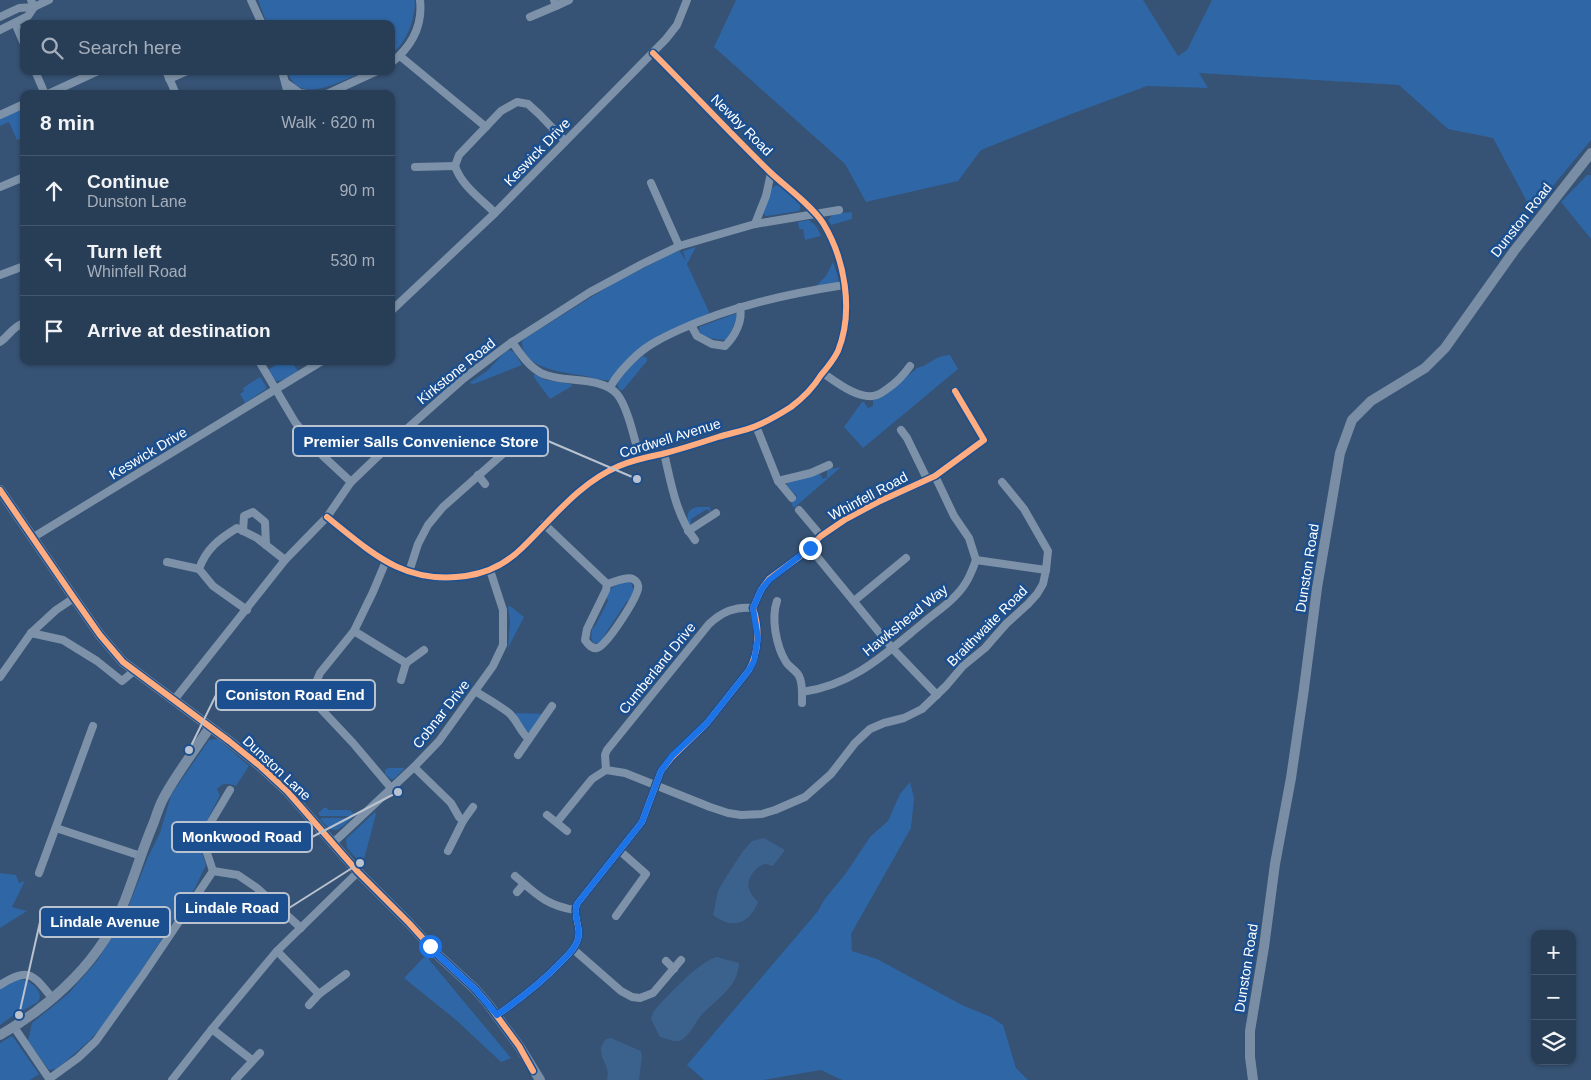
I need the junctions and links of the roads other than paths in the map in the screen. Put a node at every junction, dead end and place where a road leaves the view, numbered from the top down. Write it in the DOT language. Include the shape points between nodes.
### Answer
graph roads {
  1 [pos="49,0"];
  2 [pos="251,0"];
  3 [pos="420,0"];
  4 [pos="569,0"];
  5 [pos="687,0"];
  6 [pos="555,3"];
  7 [pos="33,4"];
  8 [pos="530,17"];
  9 [pos="0,18"];
  10 [pos="20,20"];
  11 [pos="21,20"];
  12 [pos="260,20"];
  13 [pos="15,23"];
  14 [pos="0,30"];
  15 [pos="20,35"];
  16 [pos="653,53"];
  17 [pos="400,56"];
  18 [pos="395,60"];
  19 [pos="37,75"];
  20 [pos="89,75"];
  21 [pos="167,75"];
  22 [pos="283,75"];
  23 [pos="368,75"];
  24 [pos="286,83"];
  25 [pos="44,90"];
  26 [pos="55,90"];
  27 [pos="174,90"];
  28 [pos="287,90"];
  29 [pos="296,90"];
  30 [pos="336,90"];
  31 [pos="20,106"];
  32 [pos="0,115"];
  33 [pos="486,127"];
  34 [pos="565,141"];
  35 [pos="1591,153"];
  36 [pos="455,166"];
  37 [pos="415,167"];
  38 [pos="771,173"];
  39 [pos="20,179"];
  40 [pos="651,184"];
  41 [pos="0,188"];
  42 [pos="839,210"];
  43 [pos="495,213"];
  44 [pos="815,213"];
  45 [pos="755,224"];
  46 [pos="679,246"];
  47 [pos="20,268"];
  48 [pos="0,275"];
  49 [pos="844,285"];
  50 [pos="395,307"];
  51 [pos="740,307"];
  52 [pos="20,325"];
  53 [pos="691,325"];
  54 [pos="0,342"];
  55 [pos="512,342"];
  56 [pos="261,365"];
  57 [pos="315,365"];
  58 [pos="910,366"];
  59 [pos="823,373"];
  60 [pos="610,387"];
  61 [pos="276,389"];
  62 [pos="955,391"];
  63 [pos="756,426"];
  64 [pos="900,430"];
  65 [pos="505,452"];
  66 [pos="664,453"];
  67 [pos="640,459"];
  68 [pos="829,465"];
  69 [pos="478,476"];
  70 [pos="935,476"];
  71 [pos="927,479"];
  72 [pos="778,481"];
  73 [pos="351,482"];
  74 [pos="1002,482"];
  75 [pos="485,484"];
  76 [pos="0,491"];
  77 [pos="792,498"];
  78 [pos="799,510"];
  79 [pos="716,513"];
  80 [pos="327,517"];
  81 [pos="544,524"];
  82 [pos="243,531"];
  83 [pos="688,531"];
  84 [pos="821,536"];
  85 [pos="32,538"];
  86 [pos="695,540"];
  87 [pos="266,544"];
  88 [pos="810,548"];
  89 [pos="906,558"];
  90 [pos="285,560"];
  91 [pos="976,560"];
  92 [pos="386,561"];
  93 [pos="167,562"];
  94 [pos="199,569"];
  95 [pos="490,570"];
  96 [pos="1046,570"];
  97 [pos="408,572"];
  98 [pos="607,584"];
  99 [pos="74,598"];
  100 [pos="777,601"];
  101 [pos="854,601"];
  102 [pos="753,608"];
  103 [pos="247,610"];
  104 [pos="354,631"];
  105 [pos="31,633"];
  106 [pos="892,648"];
  107 [pos="424,650"];
  108 [pos="406,663"];
  109 [pos="134,671"];
  110 [pos="0,677"];
  111 [pos="401,680"];
  112 [pos="475,691"];
  113 [pos="802,692"];
  114 [pos="937,695"];
  115 [pos="174,700"];
  116 [pos="802,703"];
  117 [pos="552,706"];
  118 [pos="93,726"];
  119 [pos="210,727"];
  120 [pos="529,739"];
  121 [pos="518,755"];
  122 [pos="414,767"];
  123 [pos="606,770"];
  124 [pos="655,785"];
  125 [pos="391,788"];
  126 [pos="230,790"];
  127 [pos="472,807"];
  128 [pos="547,815"];
  129 [pos="463,821"];
  130 [pos="557,822"];
  131 [pos="56,828"];
  132 [pos="567,831"];
  133 [pos="333,843"];
  134 [pos="448,851"];
  135 [pos="620,851"];
  136 [pos="141,856"];
  137 [pos="213,871"];
  138 [pos="358,872"];
  139 [pos="39,873"];
  140 [pos="515,876"];
  141 [pos="524,884"];
  142 [pos="517,892"];
  143 [pos="575,910"];
  144 [pos="616,916"];
  145 [pos="301,928"];
  146 [pos="573,949"];
  147 [pos="277,951"];
  148 [pos="681,960"];
  149 [pos="666,961"];
  150 [pos="674,969"];
  151 [pos="346,974"];
  152 [pos="0,985"];
  153 [pos="319,994"];
  154 [pos="53,999"];
  155 [pos="308,1005"];
  156 [pos="497,1015"];
  157 [pos="14,1026"];
  158 [pos="212,1029"];
  159 [pos="0,1035"];
  160 [pos="260,1053"];
  161 [pos="252,1060"];
  162 [pos="49,1080"];
  163 [pos="172,1080"];
  164 [pos="235,1080"];
  165 [pos="540,1080"];
  166 [pos="1253,1080"];
  1 -- 7 [label="street"];
  2 -- 12 [label="street"];
  3 -- 17 [label="street" via="418,27"];
  4 -- 6 [label="street"];
  5 -- 16 [label="street, Keswick Drive" via="677,25"];
  6 -- 8 [label="street"];
  7 -- 9 [label="street"];
  7 -- 11 [label="street" via="28,16"];
  10 -- 13 [label="street"];
  13 -- 14 [label="street"];
  13 -- 15 [label="street"];
  16 -- 34 [label="street, Keswick Drive"];
  16 -- 38 [label="street, Newby Road"];
  17 -- 18 [label="street"];
  17 -- 33 [label="street"];
  19 -- 25 [label="street"];
  20 -- 26 [label="street"];
  21 -- 27 [label="street"];
  22 -- 24 [label="street"];
  23 -- 30 [label="street"];
  24 -- 28 [label="street"];
  24 -- 29 [label="street"];
  31 -- 32 [label="street"];
  33 -- 34 [label="street" via="501,111 517,102 528,104"];
  33 -- 36 [label="street" via="459,155"];
  34 -- 43 [label="street, Keswick Drive"];
  35 -- 166 [label="street, Dunston Road" via="1514,251 1445,348 1425,368 1371,401 1352,420 1340,453 1275,864 1250,1031"];
  36 -- 37 [label="street"];
  36 -- 43 [label="street" via="466,185"];
  38 -- 44 [label="street, Newby Road"];
  38 -- 45 [label="street, Newby Road"];
  39 -- 41 [label="street"];
  40 -- 46 [label="street"];
  42 -- 44 [label="street, Kirkstone Road"];
  43 -- 50 [label="street, Keswick Drive"];
  44 -- 45 [label="street, Kirkstone Road"];
  44 -- 49 [label="street, Cordwell Avenue" via="835,246"];
  45 -- 46 [label="street, Kirkstone Road"];
  46 -- 55 [label="street, Kirkstone Road" via="590,292"];
  47 -- 48 [label="street"];
  49 -- 51 [label="street"];
  49 -- 59 [label="street, Cordwell Avenue" via="844,331 837,352"];
  51 -- 53 [label="street"];
  51 -- 53 [label="street" via="742,314 738,326 725,346 712,344 698,336"];
  52 -- 54 [label="street"];
  53 -- 60 [label="street" via="642,351 619,372"];
  55 -- 60 [label="street" via="530,366 542,373"];
  55 -- 73 [label="street, Kirkstone Road" via="463,379"];
  56 -- 61 [label="street"];
  57 -- 61 [label="street, Keswick Drive"];
  58 -- 59 [label="street" via="892,386 876,396 862,396"];
  59 -- 63 [label="street, Cordwell Avenue" via="811,390 791,407"];
  60 -- 67 [label="street" via="623,405"];
  61 -- 73 [label="street" via="295,422"];
  61 -- 85 [label="street, Keswick Drive"];
  62 -- 70 [label="street, Whinfell Road" via="984,440"];
  63 -- 66 [label="street, Cordwell Avenue"];
  63 -- 72 [label="street"];
  64 -- 71 [label="street, Whinfell Road"];
  65 -- 69 [label="street"];
  66 -- 67 [label="street, Cordwell Avenue"];
  66 -- 83 [label="street" via="676,501"];
  67 -- 81 [label="street, Cordwell Avenue" via="618,466 592,481"];
  68 -- 72 [label="street" via="812,473"];
  69 -- 75 [label="street"];
  69 -- 97 [label="street" via="428,525"];
  70 -- 71 [label="street, Whinfell Road"];
  70 -- 91 [label="street" via="954,516 969,538"];
  71 -- 84 [label="street, Whinfell Road" via="846,519"];
  72 -- 77 [label="street"];
  73 -- 80 [label="street, Kirkstone Road"];
  74 -- 96 [label="street" via="1024,509 1048,551"];
  76 -- 85 [label="street, Dunston Lane"];
  78 -- 84 [label="street"];
  79 -- 83 [label="street"];
  80 -- 90 [label="street, Kirkstone Road"];
  80 -- 92 [label="street, Cordwell Avenue"];
  81 -- 95 [label="street, Cordwell Avenue" via="516,553"];
  81 -- 98 [label="street"];
  82 -- 87 [label="street"];
  82 -- 87 [label="street" via="244,516 253,512 265,522"];
  82 -- 94 [label="street" via="237,528 223,536 204,556"];
  83 -- 86 [label="street"];
  84 -- 88 [label="street, Whinfell Road"];
  85 -- 99 [label="street, Dunston Lane"];
  87 -- 90 [label="street"];
  88 -- 101 [label="street"];
  88 -- 102 [label="street, Whinfell Road" via="769,580"];
  89 -- 101 [label="street"];
  90 -- 103 [label="street, Kirkstone Road"];
  91 -- 96 [label="street"];
  91 -- 106 [label="street, Hawkshead Way" via="959,592"];
  92 -- 97 [label="street, Cordwell Avenue"];
  92 -- 104 [label="street"];
  93 -- 94 [label="street"];
  94 -- 103 [label="street" via="213,586"];
  95 -- 97 [label="street, Cordwell Avenue" via="451,578"];
  95 -- 112 [label="street, Cobnar Drive" via="503,610 503,645"];
  96 -- 114 [label="street, Braithwaite Road" via="1043,584 1028,604"];
  98 -- 98 [label="street" via="585,640 593,648 604,644 638,588 638,583 630,578"];
  99 -- 105 [label="street"];
  99 -- 109 [label="street, Dunston Lane" via="100,635"];
  100 -- 113 [label="street" via="774,620 778,640 787,664 799,676"];
  101 -- 106 [label="street"];
  102 -- 123 [label="street, Cumberland Drive" via="726,611 709,624 607,750"];
  102 -- 124 [label="street" via="758,638 754,661 707,723 672,756"];
  103 -- 115 [label="street, Kirkstone Road"];
  104 -- 108 [label="street"];
  104 -- 125 [label="street" via="320,672 315,686 316,700"];
  105 -- 109 [label="street" via="63,640 122,681"];
  105 -- 110 [label="street"];
  106 -- 113 [label="street, Hawkshead Way" via="852,677 818,690"];
  106 -- 114 [label="street"];
  107 -- 108 [label="street"];
  108 -- 111 [label="street"];
  109 -- 115 [label="street, Dunston Lane"];
  112 -- 120 [label="street" via="509,713"];
  112 -- 122 [label="street, Cobnar Drive" via="439,741"];
  113 -- 116 [label="street"];
  114 -- 124 [label="street, Braithwaite Road" via="922,709 870,729 831,774 805,797 775,810 750,815 728,813"];
  115 -- 119 [label="street, Dunston Lane"];
  117 -- 120 [label="street"];
  118 -- 131 [label="street"];
  119 -- 133 [label="street, Dunston Lane" via="287,791"];
  119 -- 136 [label="street" via="163,798"];
  120 -- 121 [label="street"];
  122 -- 125 [label="street, Cobnar Drive"];
  122 -- 129 [label="street" via="451,802"];
  123 -- 124 [label="street, Braithwaite Road" via="625,773"];
  123 -- 130 [label="street" via="592,779"];
  124 -- 135 [label="street" via="642,822"];
  125 -- 133 [label="street, Cobnar Drive"];
  126 -- 137 [label="street" via="205,832 205,847"];
  127 -- 129 [label="street"];
  128 -- 130 [label="street"];
  129 -- 134 [label="street"];
  130 -- 132 [label="street"];
  131 -- 136 [label="street"];
  131 -- 139 [label="street"];
  133 -- 138 [label="street, Dunston Lane"];
  135 -- 143 [label="street"];
  135 -- 144 [label="street" via="646,874"];
  136 -- 154 [label="street" via="112,928 92,958"];
  137 -- 145 [label="street" via="238,875"];
  137 -- 162 [label="street" via="96,1041"];
  138 -- 145 [label="street"];
  138 -- 156 [label="street, Dunston Lane"];
  140 -- 141 [label="street"];
  141 -- 142 [label="street"];
  141 -- 143 [label="street" via="553,905"];
  143 -- 146 [label="street" via="579,936"];
  145 -- 147 [label="street"];
  146 -- 150 [label="street" via="632,997 653,993"];
  146 -- 156 [label="street" via="549,975"];
  147 -- 153 [label="street"];
  147 -- 158 [label="street"];
  148 -- 150 [label="street"];
  149 -- 150 [label="street"];
  151 -- 153 [label="street"];
  152 -- 154 [label="street" via="25,974 32,976"];
  153 -- 155 [label="street"];
  154 -- 157 [label="street"];
  156 -- 165 [label="street, Dunston Lane"];
  157 -- 159 [label="street"];
  157 -- 162 [label="street"];
  158 -- 161 [label="street"];
  158 -- 163 [label="street"];
  160 -- 161 [label="street"];
  161 -- 164 [label="street"];
}
